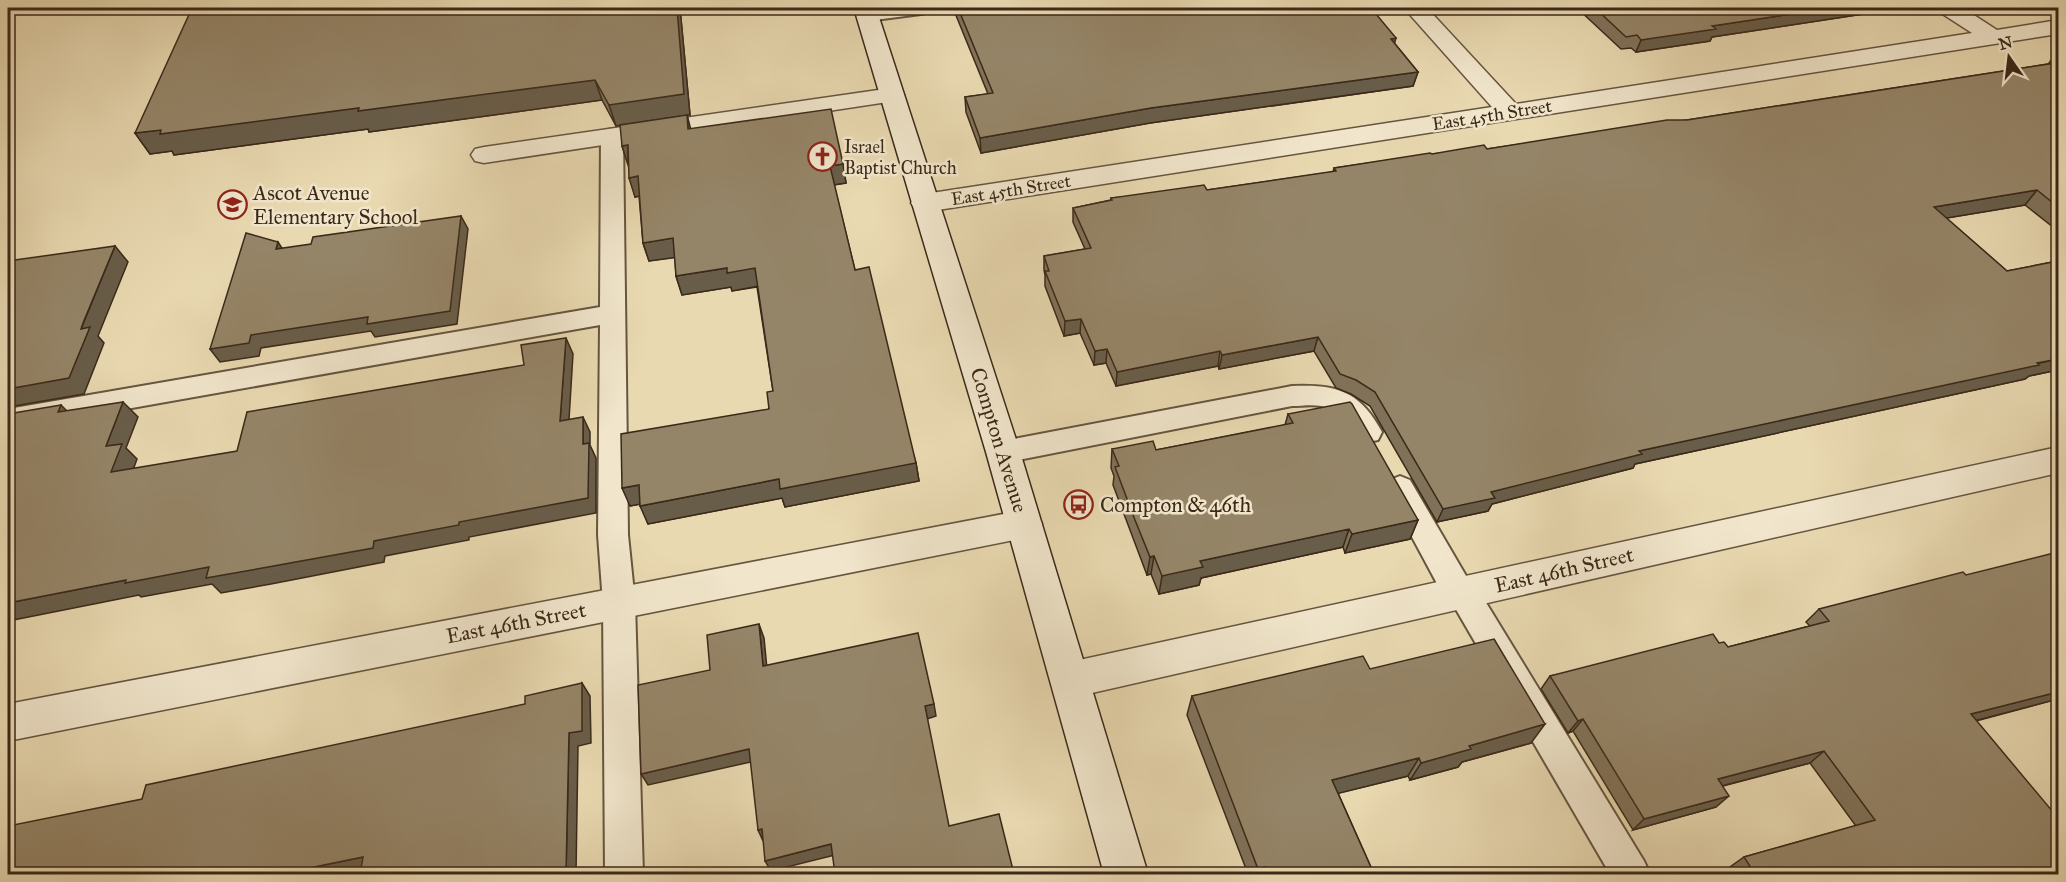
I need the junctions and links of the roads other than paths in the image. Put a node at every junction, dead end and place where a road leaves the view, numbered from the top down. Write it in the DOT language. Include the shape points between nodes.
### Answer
graph roads {
  1 [pos="921,8"];
  2 [pos="1415,8"];
  3 [pos="1949,8"];
  4 [pos="866,11"];
  5 [pos="2058,27"];
  6 [pos="1994,38"];
  7 [pos="892,95"];
  8 [pos="1510,112"];
  9 [pos="612,136"];
  10 [pos="484,155"];
  11 [pos="925,203"];
  12 [pos="612,314"];
  13 [pos="8,420"];
  14 [pos="1003,452"];
  15 [pos="2058,460"];
  16 [pos="1024,524"];
  17 [pos="1461,593"];
  18 [pos="620,603"];
  19 [pos="1070,680"];
  20 [pos="8,723"];
  21 [pos="624,874"];
  22 [pos="1126,874"];
  23 [pos="1631,874"];
  1 -- 4 [label="lane"];
  2 -- 8 [label="street"];
  3 -- 6 [label="street"];
  4 -- 7 [label="street, Compton Avenue"];
  5 -- 6 [label="street, East 45th Street"];
  6 -- 8 [label="street, East 45th Street"];
  7 -- 9 [label="street"];
  7 -- 11 [label="street, Compton Avenue"];
  8 -- 11 [label="street, East 45th Street"];
  9 -- 10 [label="street"];
  9 -- 12 [label="lane"];
  11 -- 14 [label="street, Compton Avenue"];
  12 -- 13 [label="lane"];
  12 -- 18 [label="lane" via="613,535"];
  14 -- 16 [label="street, Compton Avenue"];
  14 -- 17 [label="lane" via="1292,396 1335,398 1358,414"];
  15 -- 17 [label="street, East 46th Street"];
  16 -- 18 [label="street, East 46th Street"];
  16 -- 19 [label="street, Compton Avenue"];
  17 -- 19 [label="street, East 46th Street"];
  17 -- 23 [label="lane"];
  18 -- 20 [label="street, East 46th Street"];
  18 -- 21 [label="lane"];
  19 -- 22 [label="street, Compton Avenue"];
}
